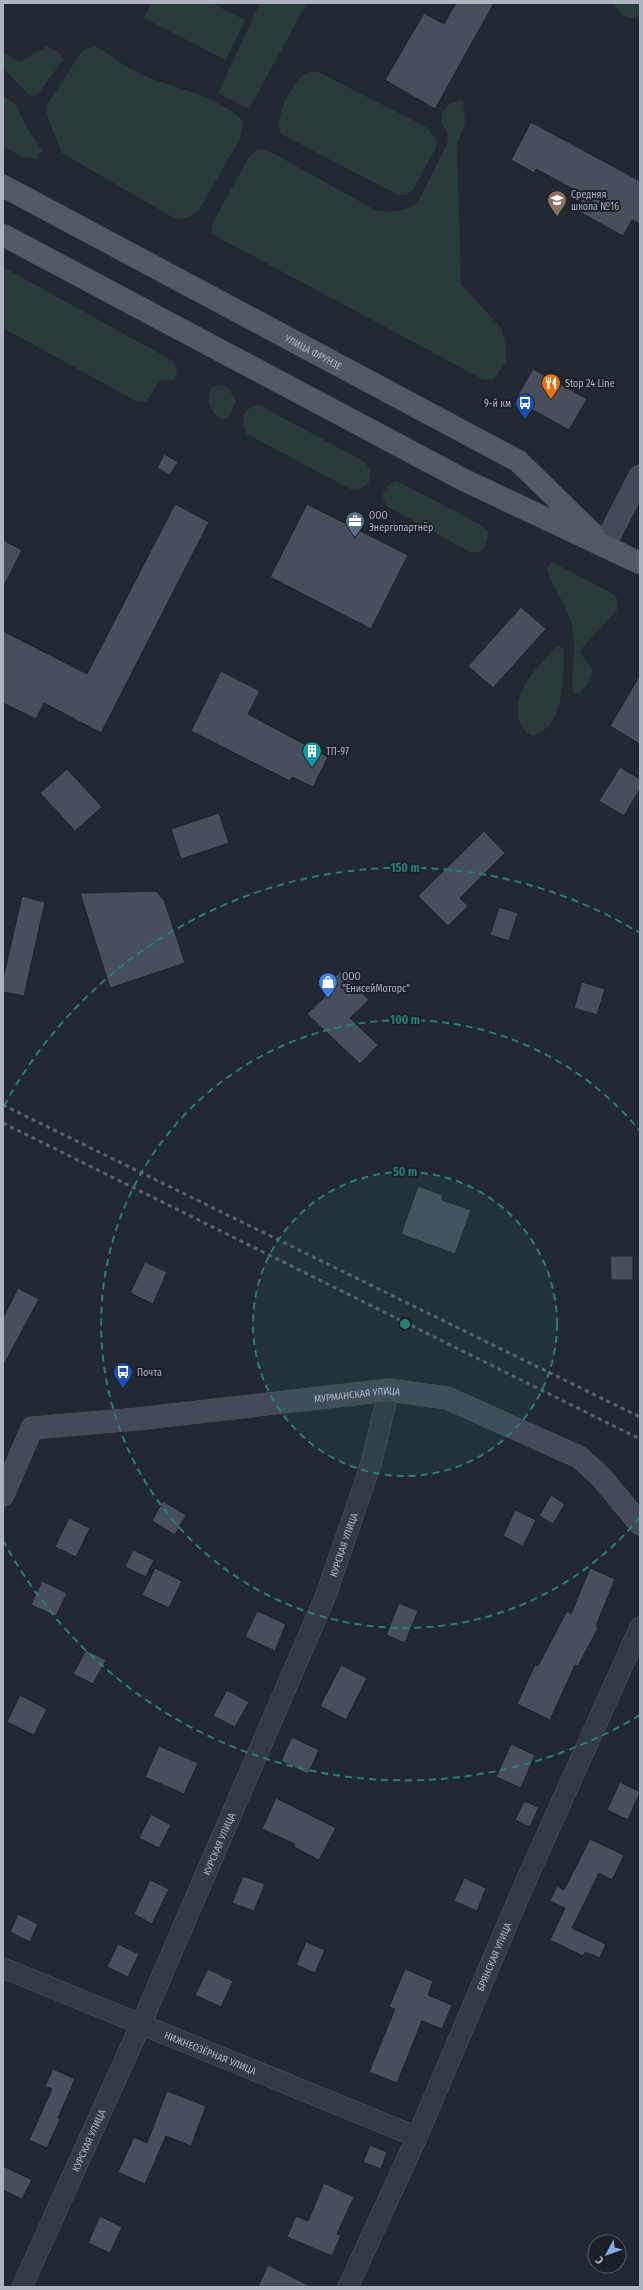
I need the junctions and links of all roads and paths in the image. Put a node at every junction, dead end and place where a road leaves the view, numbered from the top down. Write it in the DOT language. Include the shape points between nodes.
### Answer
graph roads {
  1 [pos="3,186"];
  2 [pos="3,235"];
  3 [pos="640,476"];
  4 [pos="604,546"];
  5 [pos="640,563"];
  6 [pos="389,1390"];
  7 [pos="3,1495"];
  8 [pos="640,1524"];
  9 [pos="640,1627"];
  10 [pos="3,1968"];
  11 [pos="141,2024"];
  12 [pos="417,2137"];
  13 [pos="22,2287"];
  14 [pos="348,2287"];
  1 -- 4 [label="main road, УЛИЦА ФРУНЗЕ" via="518,461"];
  2 -- 4 [label="main road, УЛИЦА ФРУНЗЕ" via="464,480"];
  3 -- 4 [label="main road"];
  4 -- 5 [label="main road, УЛИЦА ФРУНЗЕ"];
  6 -- 7 [label="main road, МУРМАНСКАЯ УЛИЦА" via="137,1419 32,1428"];
  6 -- 8 [label="main road, МУРМАНСКАЯ УЛИЦА" via="447,1398 579,1457 601,1476"];
  6 -- 11 [label="street, КУРСКАЯ УЛИЦА" via="371,1464 326,1594"];
  9 -- 12 [label="street, БРЯНСКАЯ УЛИЦА" via="525,1883"];
  10 -- 11 [label="street, НИЖНЕОЗЁРНАЯ УЛИЦА"];
  11 -- 12 [label="street, НИЖНЕОЗЁРНАЯ УЛИЦА"];
  11 -- 13 [label="street, КУРСКАЯ УЛИЦА"];
  12 -- 14 [label="street, БРЯНСКАЯ УЛИЦА"];
}
